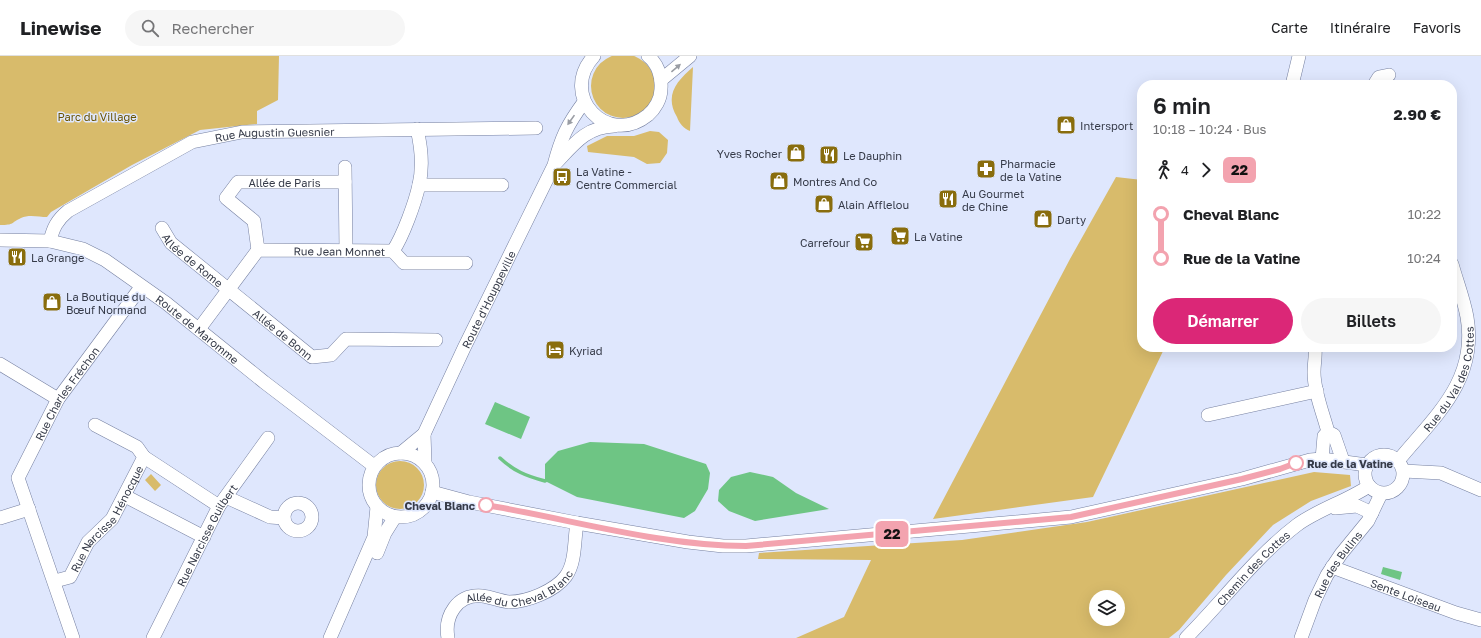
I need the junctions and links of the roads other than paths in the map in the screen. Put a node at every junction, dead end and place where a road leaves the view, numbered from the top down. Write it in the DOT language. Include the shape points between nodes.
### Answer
graph roads {
  1 [pos="594,56"];
  2 [pos="690,56"];
  3 [pos="1299,56"];
  4 [pos="652,57"];
  5 [pos="1390,75"];
  6 [pos="661,80"];
  7 [pos="1293,80"];
  8 [pos="1377,80"];
  9 [pos="584,102"];
  10 [pos="614,126"];
  11 [pos="536,128"];
  12 [pos="417,129"];
  13 [pos="554,165"];
  14 [pos="345,167"];
  15 [pos="345,182"];
  16 [pos="419,185"];
  17 [pos="502,185"];
  18 [pos="162,228"];
  19 [pos="0,240"];
  20 [pos="50,241"];
  21 [pos="258,250"];
  22 [pos="346,251"];
  23 [pos="392,251"];
  24 [pos="466,263"];
  25 [pos="1457,282"];
  26 [pos="141,287"];
  27 [pos="227,289"];
  28 [pos="198,329"];
  29 [pos="436,340"];
  30 [pos="1316,352"];
  31 [pos="0,364"];
  32 [pos="1318,392"];
  33 [pos="58,399"];
  34 [pos="1208,415"];
  35 [pos="95,425"];
  36 [pos="1328,432"];
  37 [pos="424,434"];
  38 [pos="268,438"];
  39 [pos="402,453"];
  40 [pos="144,458"];
  41 [pos="1322,459"];
  42 [pos="1343,461"];
  43 [pos="424,463"];
  44 [pos="1367,465"];
  45 [pos="374,466"];
  46 [pos="1401,466"];
  47 [pos="1369,486"];
  48 [pos="1481,490"];
  49 [pos="432,492"];
  50 [pos="1381,494"];
  51 [pos="125,496"];
  52 [pos="222,502"];
  53 [pos="377,507"];
  54 [pos="29,509"];
  55 [pos="1328,509"];
  56 [pos="1372,513"];
  57 [pos="395,517"];
  58 [pos="0,518"];
  59 [pos="284,518"];
  60 [pos="577,523"];
  61 [pos="204,536"];
  62 [pos="1332,567"];
  63 [pos="55,581"];
  64 [pos="1481,620"];
  65 [pos="74,638"];
  66 [pos="153,638"];
  67 [pos="330,638"];
  68 [pos="340,638"];
  69 [pos="448,638"];
  70 [pos="1186,638"];
  71 [pos="1301,638"];
  1 -- 9 [label="street" via="582,76 581,94"];
  6 -- 2 [label="street, one-way"];
  3 -- 7 [label="street"];
  4 -- 6 [label="street"];
  5 -- 8 [label="street" via="1379,76"];
  6 -- 10 [label="street, Route d'Houppeville" via="661,91 651,113 632,124"];
  9 -- 10 [label="street" via="600,120"];
  9 -- 13 [label="street, Route d'Houppeville, one-way" via="568,124"];
  10 -- 13 [label="street, Route d'Houppeville" via="604,126 585,135 571,145"];
  11 -- 12 [label="street, Rue Augustin Guesnier"];
  12 -- 16 [label="street, Rue Jean Monnet" via="420,143"];
  12 -- 20 [label="street, Rue Augustin Guesnier" via="242,132 192,142 68,211 59,219"];
  13 -- 37 [label="street, Route d'Houppeville"];
  14 -- 15 [label="street"];
  15 -- 21 [label="street, Allée de Paris" via="238,182 226,198 254,221"];
  15 -- 22 [label="street"];
  16 -- 17 [label="street"];
  16 -- 23 [label="street, Rue Jean Monnet" via="400,241"];
  18 -- 27 [label="street, Allée de Rome" via="171,243"];
  19 -- 20 [label="street, Route de Maromme"];
  20 -- 26 [label="street, Route de Maromme" via="96,255"];
  21 -- 22 [label="street, Rue Jean Monnet"];
  21 -- 27 [label="street"];
  22 -- 23 [label="street, Rue Jean Monnet"];
  23 -- 24 [label="street" via="404,263"];
  25 -- 46 [label="street, Rue du Val des Cottes" via="1467,317 1468,337 1460,382"];
  26 -- 28 [label="street, Route de Maromme"];
  26 -- 33 [label="street, Rue Charles Fréchon"];
  27 -- 28 [label="street"];
  27 -- 29 [label="street, Allée de Bonn" via="312,357 332,355 346,339"];
  28 -- 45 [label="street, Route de Maromme"];
  30 -- 32 [label="street" via="1314,372"];
  31 -- 33 [label="street"];
  32 -- 34 [label="street"];
  32 -- 36 [label="street"];
  33 -- 54 [label="street, Rue Charles Fréchon" via="18,478"];
  35 -- 40 [label="street, Rue Narcisse Hénocque" via="137,448"];
  36 -- 41 [label="street" via="1324,436"];
  36 -- 42 [label="street" via="1334,435"];
  37 -- 39 [label="street, Route d'Houppeville"];
  37 -- 43 [label="street, Route d'Houppeville"];
  38 -- 52 [label="street, Rue Narcisse Guilbert"];
  39 -- 43 [label="street" via="414,456"];
  39 -- 45 [label="street" via="386,456"];
  40 -- 51 [label="street, Rue Narcisse Hénocque"];
  40 -- 52 [label="street"];
  41 -- 42 [label="street"];
  41 -- 60 [label="street" via="1071,517 778,544 699,544"];
  42 -- 44 [label="street"];
  43 -- 49 [label="street" via="432,477"];
  44 -- 46 [label="street" via="1375,457 1382,455 1392,457"];
  44 -- 47 [label="street" via="1365,474"];
  45 -- 53 [label="street" via="370,474 369,491"];
  46 -- 48 [label="street" via="1442,473"];
  46 -- 50 [label="street" via="1403,480 1398,488 1390,493"];
  47 -- 50 [label="street"];
  47 -- 55 [label="street, Chemin des Cottes"];
  49 -- 57 [label="street" via="422,509 405,517"];
  49 -- 60 [label="street" via="469,502"];
  50 -- 56 [label="street, Rue des Bulins"];
  51 -- 61 [label="street"];
  51 -- 63 [label="street, Rue Narcisse Hénocque" via="112,519 88,542 70,577"];
  52 -- 59 [label="street" via="270,517"];
  52 -- 61 [label="street, Rue Narcisse Guilbert"];
  53 -- 57 [label="street"];
  53 -- 67 [label="street" via="374,537"];
  54 -- 58 [label="street"];
  54 -- 63 [label="street, Rue Charles Fréchon"];
  55 -- 56 [label="street, Chemin des Cottes" via="1357,506"];
  55 -- 70 [label="street, Chemin des Cottes" via="1298,525 1252,566"];
  56 -- 62 [label="street, Rue des Bulins"];
  57 -- 68 [label="street" via="385,533"];
  60 -- 69 [label="street, Allée du Cheval Blanc" via="570,568 555,587 517,601 480,596 468,598 451,610 446,629"];
  61 -- 66 [label="street, Rue Narcisse Guilbert"];
  62 -- 64 [label="street, Sente Loiseau"];
  62 -- 71 [label="street, Rue des Bulins" via="1315,600"];
  63 -- 65 [label="street, Rue Charles Fréchon"];
}
